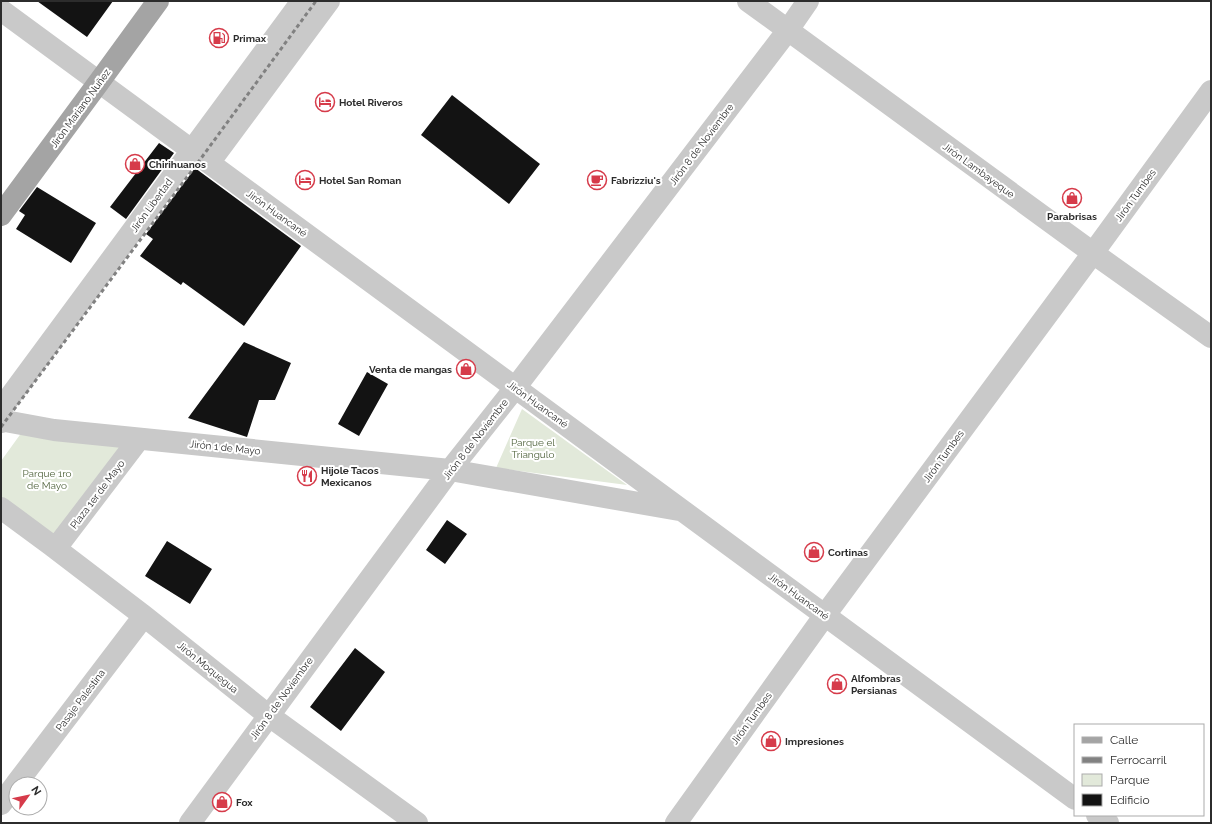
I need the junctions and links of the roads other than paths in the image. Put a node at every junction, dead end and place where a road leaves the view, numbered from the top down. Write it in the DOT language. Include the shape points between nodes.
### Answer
graph roads {
  1 [pos="158,1"];
  2 [pos="302,1"];
  3 [pos="329,1"];
  4 [pos="748,1"];
  5 [pos="808,1"];
  6 [pos="1,10"];
  7 [pos="788,30"];
  8 [pos="99,82"];
  9 [pos="1211,91"];
  10 [pos="191,149"];
  11 [pos="209,163"];
  12 [pos="1,214"];
  13 [pos="1093,253"];
  14 [pos="1211,337"];
  15 [pos="515,388"];
  16 [pos="1,409"];
  17 [pos="1,422"];
  18 [pos="139,439"];
  19 [pos="450,470"];
  20 [pos="1,508"];
  21 [pos="684,511"];
  22 [pos="56,548"];
  23 [pos="825,615"];
  24 [pos="144,616"];
  25 [pos="268,715"];
  26 [pos="22,776"];
  27 [pos="8,795"];
  28 [pos="1074,798"];
  29 [pos="1,804"];
  30 [pos="1098,816"];
  31 [pos="190,823"];
  32 [pos="417,823"];
  33 [pos="676,823"];
  34 [pos="1108,823"];
  1 -- 8 [label="main road, Jirón Mariano Nuñez"];
  2 -- 10 [label="street, Jirón Libertad"];
  3 -- 11 [label="street"];
  4 -- 7 [label="street, Jirón Lambayeque"];
  5 -- 7 [label="street, Jirón 8 de Noviembre"];
  6 -- 8 [label="street, Jirón Huancané"];
  7 -- 13 [label="street, Jirón Lambayeque"];
  7 -- 15 [label="street, Jirón 8 de Noviembre"];
  8 -- 10 [label="street, Jirón Huancané"];
  8 -- 12 [label="main road, Jirón Mariano Nuñez"];
  9 -- 13 [label="street, Jirón Tumbes"];
  10 -- 11 [label="street, Jirón Huancané"];
  10 -- 16 [label="street, Jirón Libertad"];
  11 -- 15 [label="street, Jirón Huancané"];
  13 -- 14 [label="street, Jirón Lambayeque"];
  13 -- 23 [label="street, Jirón Tumbes"];
  15 -- 19 [label="street, Jirón 8 de Noviembre"];
  15 -- 21 [label="street, Jirón Huancané"];
  17 -- 18 [label="street, Jirón 1 de Mayo"];
  18 -- 19 [label="street, Jirón 1 de Mayo"];
  18 -- 22 [label="street, Plaza 1er de Mayo"];
  19 -- 21 [label="street, Jirón 1 de Mayo"];
  19 -- 25 [label="street, Jirón 8 de Noviembre"];
  20 -- 22 [label="street, Jirón Moquegua"];
  21 -- 23 [label="street, Jirón Huancané"];
  22 -- 24 [label="street, Jirón Moquegua"];
  23 -- 28 [label="street, Jirón Huancané"];
  23 -- 33 [label="street, Jirón Tumbes"];
  24 -- 25 [label="street, Jirón Moquegua"];
  24 -- 26 [label="street, Pasaje Palestina"];
  25 -- 31 [label="street, Jirón 8 de Noviembre"];
  25 -- 32 [label="street, Jirón Moquegua"];
  27 -- 29 [label="street, Pasaje Palestina"];
  30 -- 34 [label="street"];
}
